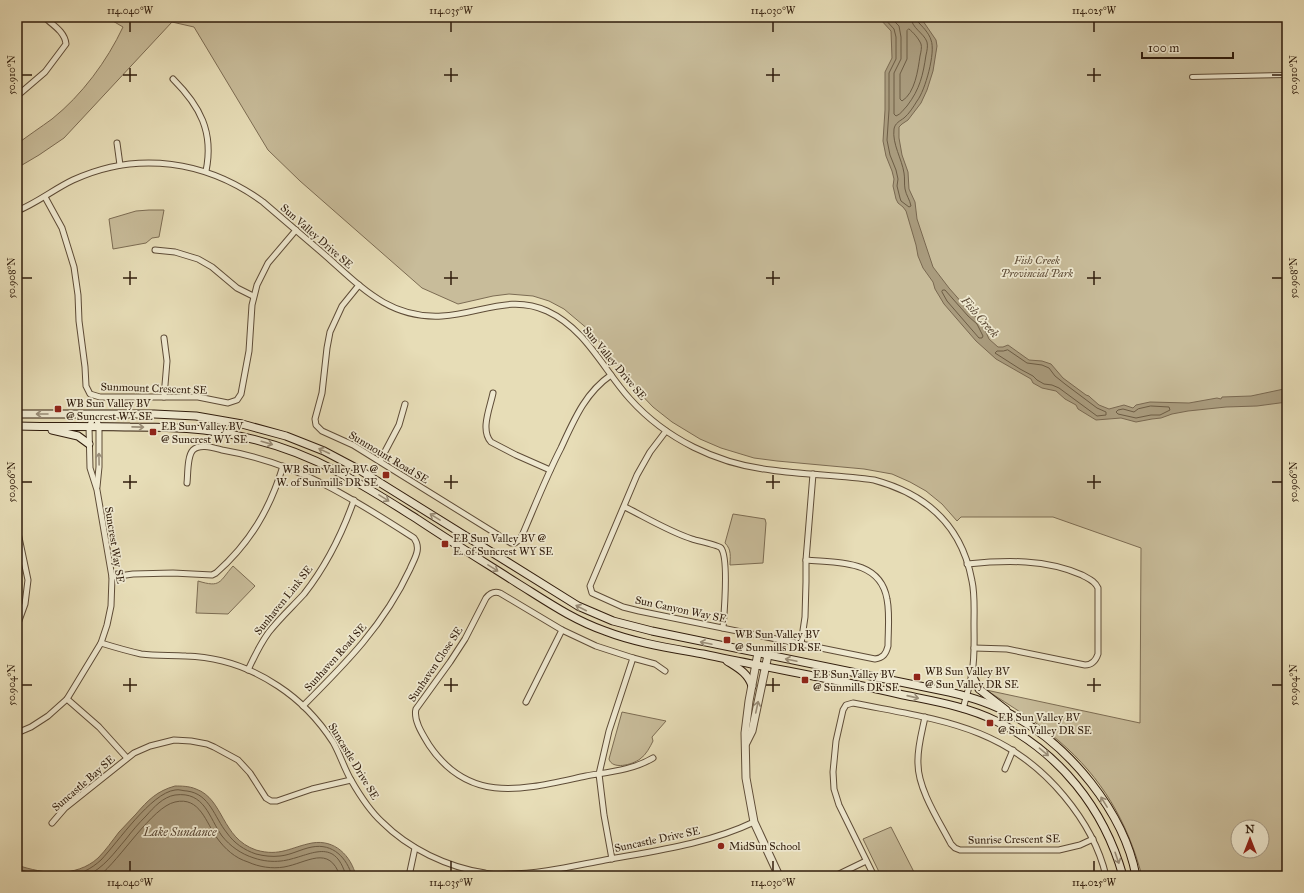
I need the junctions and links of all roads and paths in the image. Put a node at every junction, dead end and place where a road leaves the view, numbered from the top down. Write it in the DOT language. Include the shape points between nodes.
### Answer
graph roads {
  1 [pos="44,17"];
  2 [pos="1287,75"];
  3 [pos="1192,77"];
  4 [pos="173,79"];
  5 [pos="17,96"];
  6 [pos="117,143"];
  7 [pos="120,165"];
  8 [pos="206,171"];
  9 [pos="45,196"];
  10 [pos="17,211"];
  11 [pos="296,230"];
  12 [pos="155,250"];
  13 [pos="359,285"];
  14 [pos="253,296"];
  15 [pos="164,338"];
  16 [pos="611,375"];
  17 [pos="493,393"];
  18 [pos="164,397"];
  19 [pos="405,404"];
  20 [pos="17,414"];
  21 [pos="95,414"];
  22 [pos="17,426"];
  23 [pos="34,426"];
  24 [pos="99,426"];
  25 [pos="89,427"];
  26 [pos="666,431"];
  27 [pos="90,444"];
  28 [pos="380,461"];
  29 [pos="283,466"];
  30 [pos="550,470"];
  31 [pos="813,474"];
  32 [pos="187,483"];
  33 [pos="97,490"];
  34 [pos="354,500"];
  35 [pos="625,507"];
  36 [pos="17,528"];
  37 [pos="806,560"];
  38 [pos="967,564"];
  39 [pos="112,577"];
  40 [pos="17,626"];
  41 [pos="723,628"];
  42 [pos="562,630"];
  43 [pos="101,643"];
  44 [pos="801,644"];
  45 [pos="974,648"];
  46 [pos="758,653"];
  47 [pos="768,655"];
  48 [pos="633,658"];
  49 [pos="722,658"];
  50 [pos="756,665"];
  51 [pos="765,667"];
  52 [pos="248,670"];
  53 [pos="665,671"];
  54 [pos="972,675"];
  55 [pos="752,686"];
  56 [pos="966,696"];
  57 [pos="68,699"];
  58 [pos="526,702"];
  59 [pos="303,706"];
  60 [pos="963,709"];
  61 [pos="1011,714"];
  62 [pos="925,717"];
  63 [pos="17,733"];
  64 [pos="746,743"];
  65 [pos="1013,750"];
  66 [pos="127,758"];
  67 [pos="653,758"];
  68 [pos="1005,769"];
  69 [pos="599,774"];
  70 [pos="352,780"];
  71 [pos="754,822"];
  72 [pos="52,823"];
  73 [pos="1093,839"];
  74 [pos="415,848"];
  75 [pos="612,859"];
  76 [pos="866,861"];
  77 [pos="487,875"];
  78 [pos="409,876"];
  79 [pos="779,876"];
  80 [pos="835,876"];
  81 [pos="874,876"];
  82 [pos="1106,876"];
  83 [pos="1123,876"];
  84 [pos="1136,876"];
  1 -- 5 [label="street" via="63,34 66,44 45,72"];
  2 -- 3 [label="street"];
  4 -- 8 [label="street" via="192,101 205,126 209,144"];
  6 -- 7 [label="street"];
  7 -- 8 [label="street, Sun Valley Drive SE" via="167,164"];
  7 -- 9 [label="street, Sun Valley Drive SE" via="73,180"];
  8 -- 11 [label="street, Sun Valley Drive SE" via="250,192"];
  9 -- 10 [label="street, Sun Valley Drive SE"];
  9 -- 18 [label="street, Sunmount Crescent SE" via="62,228 71,253 78,295 86,386 89,392 100,397"];
  11 -- 13 [label="street, Sun Valley Drive SE"];
  11 -- 14 [label="street, Sunmount Crescent SE" via="268,263"];
  12 -- 14 [label="street" via="175,252 198,259 237,288"];
  13 -- 16 [label="street, Sun Valley Drive SE" via="370,295 393,308 424,316 454,315 506,304 523,304 539,308 562,319 596,354"];
  13 -- 28 [label="street, Sunmount Road SE" via="342,306 330,332 322,393 315,419 322,431"];
  14 -- 18 [label="street, Sunmount Crescent SE" via="249,351 239,398 228,403 198,397"];
  15 -- 18 [label="street" via="167,361"];
  16 -- 26 [label="street, Sun Valley Drive SE" via="631,400"];
  16 -- 30 [label="street, Sunmount Road SE" via="581,406"];
  17 -- 30 [label="street" via="485,427 488,438 516,455"];
  19 -- 28 [label="street" via="399,425"];
  21 -- 20 [label="main road, one-way"];
  21 -- 24 [label="street, Suncrest Way SE"];
  21 -- 25 [label="street, Suncrest Way SE"];
  46 -- 21 [label="main road, one-way" via="639,629 590,612 358,469 293,438 257,427 208,418"];
  22 -- 23 [label="main road"];
  23 -- 25 [label="main road"];
  23 -- 27 [label="main road" via="72,434"];
  24 -- 25 [label="main road"];
  33 -- 24 [label="street, Suncrest Way SE, one-way" via="100,467"];
  24 -- 49 [label="main road, one-way" via="198,429 239,436 288,450 329,467 366,488 562,611 590,625 630,639"];
  25 -- 27 [label="street, Suncrest Way SE"];
  26 -- 31 [label="street, Sun Valley Drive SE" via="697,449 733,462 771,470"];
  26 -- 35 [label="street, Sun Canyon Way SE" via="637,475"];
  27 -- 33 [label="street, Suncrest Way SE" via="90,468"];
  28 -- 30 [label="street, Sunmount Road SE" via="513,544 521,538"];
  29 -- 32 [label="street, Sunhaven Road SE" via="231,451 203,447 194,450 190,455"];
  29 -- 34 [label="street, Sunhaven Road SE"];
  29 -- 39 [label="street" via="261,520 241,548 216,573"];
  31 -- 37 [label="street"];
  31 -- 38 [label="street, Sun Valley Drive SE" via="874,480 891,484 913,495 946,523 956,538"];
  33 -- 39 [label="street, Suncrest Way SE"];
  34 -- 52 [label="street, Sunhaven Link SE" via="325,564 303,594 265,637"];
  34 -- 59 [label="street, Sunhaven Road SE" via="414,538 418,550 399,591 380,622 348,661"];
  35 -- 41 [label="street" via="683,536 720,548 723,553 725,578"];
  35 -- 41 [label="street, Sun Canyon Way SE" via="590,583 592,593 639,611"];
  36 -- 40 [label="street" via="28,580 25,604"];
  37 -- 44 [label="street" via="806,602"];
  37 -- 44 [label="street, Sun Canyon Way SE" via="853,564 864,568 876,578 884,590 887,601 888,646 886,653 875,659"];
  38 -- 45 [label="street, Sun Valley Drive SE" via="974,597"];
  38 -- 45 [label="street" via="1019,562 1050,565 1091,580 1098,588 1098,654 1090,664 1007,649"];
  39 -- 43 [label="street, Suncrest Way SE" via="109,615"];
  41 -- 44 [label="street, Sun Canyon Way SE"];
  42 -- 48 [label="street, Sunhaven Close SE" via="596,646"];
  42 -- 58 [label="street"];
  42 -- 69 [label="street, Sunhaven Close SE" via="500,593 490,594 465,639 418,706 416,718 428,743 441,761 466,780 478,784 494,788 529,788"];
  43 -- 52 [label="street, Suncastle Drive SE" via="141,654 211,659"];
  43 -- 57 [label="street, Suncrest Way SE"];
  45 -- 54 [label="street, Sun Valley Drive SE"];
  46 -- 47 [label="main road"];
  46 -- 50 [label="main road"];
  47 -- 51 [label="main road"];
  56 -- 47 [label="main road, one-way"];
  48 -- 53 [label="street, Sunhaven Close SE" via="656,664"];
  48 -- 69 [label="street" via="608,731"];
  49 -- 50 [label="main road"];
  49 -- 55 [label="main road" via="747,674"];
  50 -- 51 [label="main road"];
  50 -- 55 [label="main road"];
  51 -- 60 [label="main road, one-way" via="879,689"];
  64 -- 51 [label="main road, one-way" via="752,731"];
  52 -- 59 [label="street, Suncastle Drive SE" via="277,685"];
  54 -- 56 [label="street, Sun Valley Drive SE"];
  54 -- 61 [label="main road" via="979,689"];
  55 -- 64 [label="main road"];
  56 -- 60 [label="street, Sun Valley Drive SE"];
  56 -- 61 [label="main road"];
  57 -- 63 [label="street, Suncrest Way SE" via="48,716"];
  57 -- 66 [label="street" via="99,727"];
  59 -- 70 [label="street, Suncastle Drive SE" via="318,720"];
  60 -- 83 [label="main road, one-way" via="982,715 1027,739 1061,768 1084,794 1099,817 1113,844"];
  84 -- 61 [label="main road, one-way" via="1119,828 1095,787 1055,745"];
  62 -- 65 [label="street" via="977,732"];
  62 -- 73 [label="street, Sunrise Crescent SE" via="918,756 919,776 954,848 1059,850 1080,846"];
  62 -- 76 [label="street" via="853,703 846,705 843,710 833,764 834,789"];
  64 -- 71 [label="main road" via="746,778"];
  65 -- 68 [label="street"];
  65 -- 73 [label="street" via="1056,786"];
  66 -- 70 [label="street, Suncastle Bay SE" via="166,741 207,744 238,760 266,798 274,801"];
  66 -- 72 [label="street, Suncastle Bay SE" via="65,808"];
  67 -- 69 [label="street" via="644,764"];
  69 -- 75 [label="street"];
  70 -- 74 [label="street, Suncastle Drive SE" via="382,823"];
  71 -- 75 [label="street, Suncastle Drive SE" via="701,841"];
  71 -- 79 [label="main road"];
  73 -- 82 [label="street"];
  74 -- 77 [label="street, Suncastle Drive SE" via="457,867"];
  74 -- 78 [label="street"];
  75 -- 77 [label="street, Suncastle Drive SE" via="538,872"];
  76 -- 80 [label="street"];
  76 -- 81 [label="street"];
}
